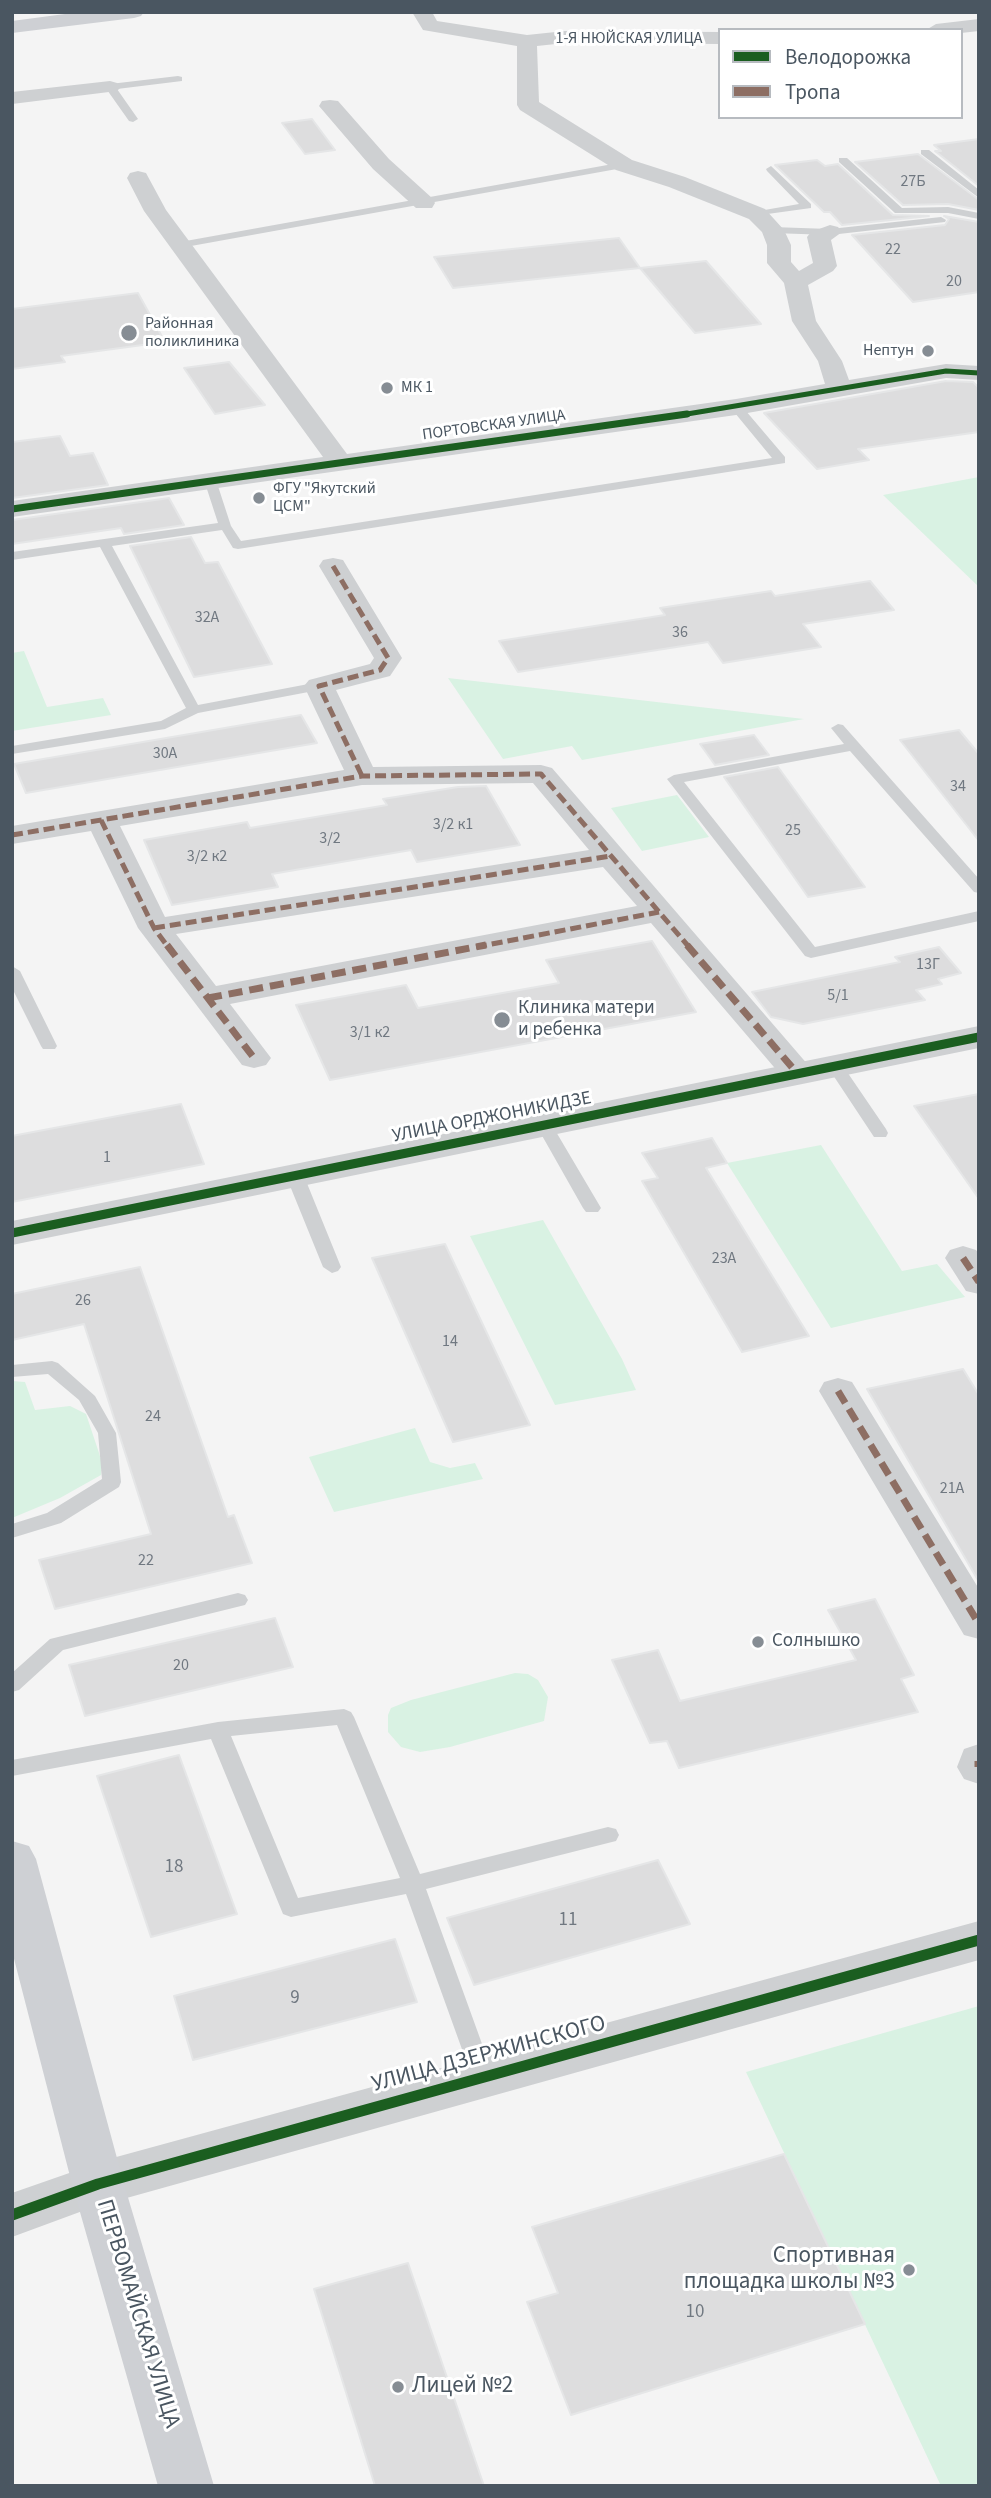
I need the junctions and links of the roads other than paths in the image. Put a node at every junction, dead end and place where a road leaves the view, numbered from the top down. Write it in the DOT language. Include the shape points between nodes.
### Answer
graph roads {
  1 [pos="133,12"];
  2 [pos="422,12"];
  3 [pos="979,25"];
  4 [pos="12,27"];
  5 [pos="953,28"];
  6 [pos="718,38"];
  7 [pos="527,41"];
  8 [pos="178,79"];
  9 [pos="110,87"];
  10 [pos="12,99"];
  11 [pos="330,106"];
  12 [pos="133,118"];
  13 [pos="925,152"];
  14 [pos="843,160"];
  15 [pos="624,166"];
  16 [pos="771,169"];
  17 [pos="138,178"];
  18 [pos="979,195"];
  19 [pos="424,203"];
  20 [pos="979,216"];
  21 [pos="941,220"];
  22 [pos="765,222"];
  23 [pos="830,232"];
  24 [pos="180,245"];
  25 [pos="796,282"];
  26 [pos="979,373"];
  27 [pos="839,388"];
  28 [pos="736,407"];
  29 [pos="340,462"];
  30 [pos="210,480"];
  31 [pos="12,509"];
  32 [pos="225,526"];
  33 [pos="105,544"];
  34 [pos="12,556"];
  35 [pos="333,566"];
  36 [pos="319,686"];
  37 [pos="194,709"];
  38 [pos="838,728"];
  39 [pos="854,746"];
  40 [pos="12,750"];
  41 [pos="362,776"];
  42 [pos="102,820"];
  43 [pos="12,835"];
  44 [pos="611,856"];
  45 [pos="979,889"];
  46 [pos="659,912"];
  47 [pos="979,916"];
  48 [pos="154,928"];
  49 [pos="12,971"];
  50 [pos="208,998"];
  51 [pos="979,1037"];
  52 [pos="49,1046"];
  53 [pos="254,1058"];
  54 [pos="835,1066"];
  55 [pos="797,1073"];
  56 [pos="544,1125"];
  57 [pos="880,1133"];
  58 [pos="295,1175"];
  59 [pos="592,1208"];
  60 [pos="12,1233"];
  61 [pos="332,1267"];
  62 [pos="12,1371"];
  63 [pos="838,1391"];
  64 [pos="12,1531"];
  65 [pos="238,1600"];
  66 [pos="979,1624"];
  67 [pos="12,1685"];
  68 [pos="218,1730"];
  69 [pos="979,1761"];
  70 [pos="979,1767"];
  71 [pos="12,1768"];
  72 [pos="608,1835"];
  73 [pos="12,1859"];
  74 [pos="413,1884"];
  75 [pos="979,1940"];
  76 [pos="483,2077"];
  77 [pos="98,2184"];
  78 [pos="12,2215"];
  79 [pos="187,2486"];
  1 -- 4 [label="main road"];
  2 -- 7 [label="street, 1-Я НЮЙСКАЯ УЛИЦА" via="430,26"];
  3 -- 5 [label="street"];
  6 -- 7 [label="street, 1-Я НЮЙСКАЯ УЛИЦА"];
  7 -- 15 [label="street" via="528,105"];
  8 -- 9 [label="lane"];
  9 -- 10 [label="street"];
  9 -- 12 [label="lane"];
  11 -- 19 [label="street" via="381,164"];
  13 -- 18 [label="lane"];
  14 -- 20 [label="lane" via="899,211 948,210"];
  15 -- 19 [label="lane"];
  15 -- 22 [label="street" via="677,182"];
  16 -- 22 [label="lane" via="807,206"];
  17 -- 24 [label="street"];
  19 -- 24 [label="lane"];
  21 -- 23 [label="lane"];
  22 -- 23 [label="lane"];
  22 -- 25 [label="street" via="779,245 779,263"];
  23 -- 25 [label="street" via="819,237 825,266"];
  24 -- 29 [label="street"];
  25 -- 27 [label="street" via="804,321 830,361"];
  26 -- 27 [label="street, ПОРТОВСКАЯ УЛИЦА" via="946,371"];
  27 -- 28 [label="street, ПОРТОВСКАЯ УЛИЦА"];
  28 -- 29 [label="street, ПОРТОВСКАЯ УЛИЦА"];
  28 -- 32 [label="lane" via="781,460 238,545"];
  29 -- 30 [label="street, ПОРТОВСКАЯ УЛИЦА"];
  30 -- 31 [label="street, ПОРТОВСКАЯ УЛИЦА"];
  30 -- 32 [label="lane"];
  32 -- 33 [label="lane"];
  33 -- 34 [label="lane"];
  33 -- 37 [label="lane"];
  35 -- 36 [label="street" via="388,658 380,670"];
  36 -- 37 [label="lane"];
  36 -- 41 [label="street"];
  37 -- 40 [label="lane" via="165,725"];
  38 -- 39 [label="lane"];
  39 -- 45 [label="lane"];
  39 -- 47 [label="lane" via="674,779 811,953"];
  41 -- 42 [label="street"];
  41 -- 44 [label="street" via="541,774"];
  42 -- 43 [label="street"];
  42 -- 48 [label="street"];
  44 -- 46 [label="street"];
  44 -- 48 [label="street"];
  46 -- 50 [label="street"];
  46 -- 55 [label="street"];
  48 -- 50 [label="street"];
  49 -- 52 [label="lane"];
  50 -- 53 [label="street"];
  51 -- 54 [label="street, УЛИЦА ОРДЖОНИКИДЗЕ"];
  54 -- 55 [label="street, УЛИЦА ОРДЖОНИКИДЗЕ"];
  54 -- 57 [label="lane"];
  55 -- 56 [label="street, УЛИЦА ОРДЖОНИКИДЗЕ"];
  56 -- 58 [label="street, УЛИЦА ОРДЖОНИКИДЗЕ"];
  56 -- 59 [label="lane"];
  58 -- 60 [label="street, УЛИЦА ОРДЖОНИКИДЗЕ"];
  58 -- 61 [label="lane"];
  62 -- 64 [label="lane" via="52,1367 86,1395 107,1433 112,1482 54,1518"];
  63 -- 66 [label="street"];
  65 -- 67 [label="lane" via="57,1644"];
  68 -- 71 [label="lane"];
  68 -- 74 [label="lane" via="344,1717"];
  68 -- 74 [label="lane" via="291,1908"];
  69 -- 70 [label="street"];
  72 -- 74 [label="lane"];
  73 -- 77 [label="main road, ПЕРВОМАЙСКАЯ УЛИЦА"];
  74 -- 76 [label="lane"];
  75 -- 76 [label="street, УЛИЦА ДЗЕРЖИНСКОГО"];
  76 -- 77 [label="street, УЛИЦА ДЗЕРЖИНСКОГО"];
  77 -- 78 [label="street, УЛИЦА ДЗЕРЖИНСКОГО"];
  77 -- 79 [label="main road, ПЕРВОМАЙСКАЯ УЛИЦА"];
}
